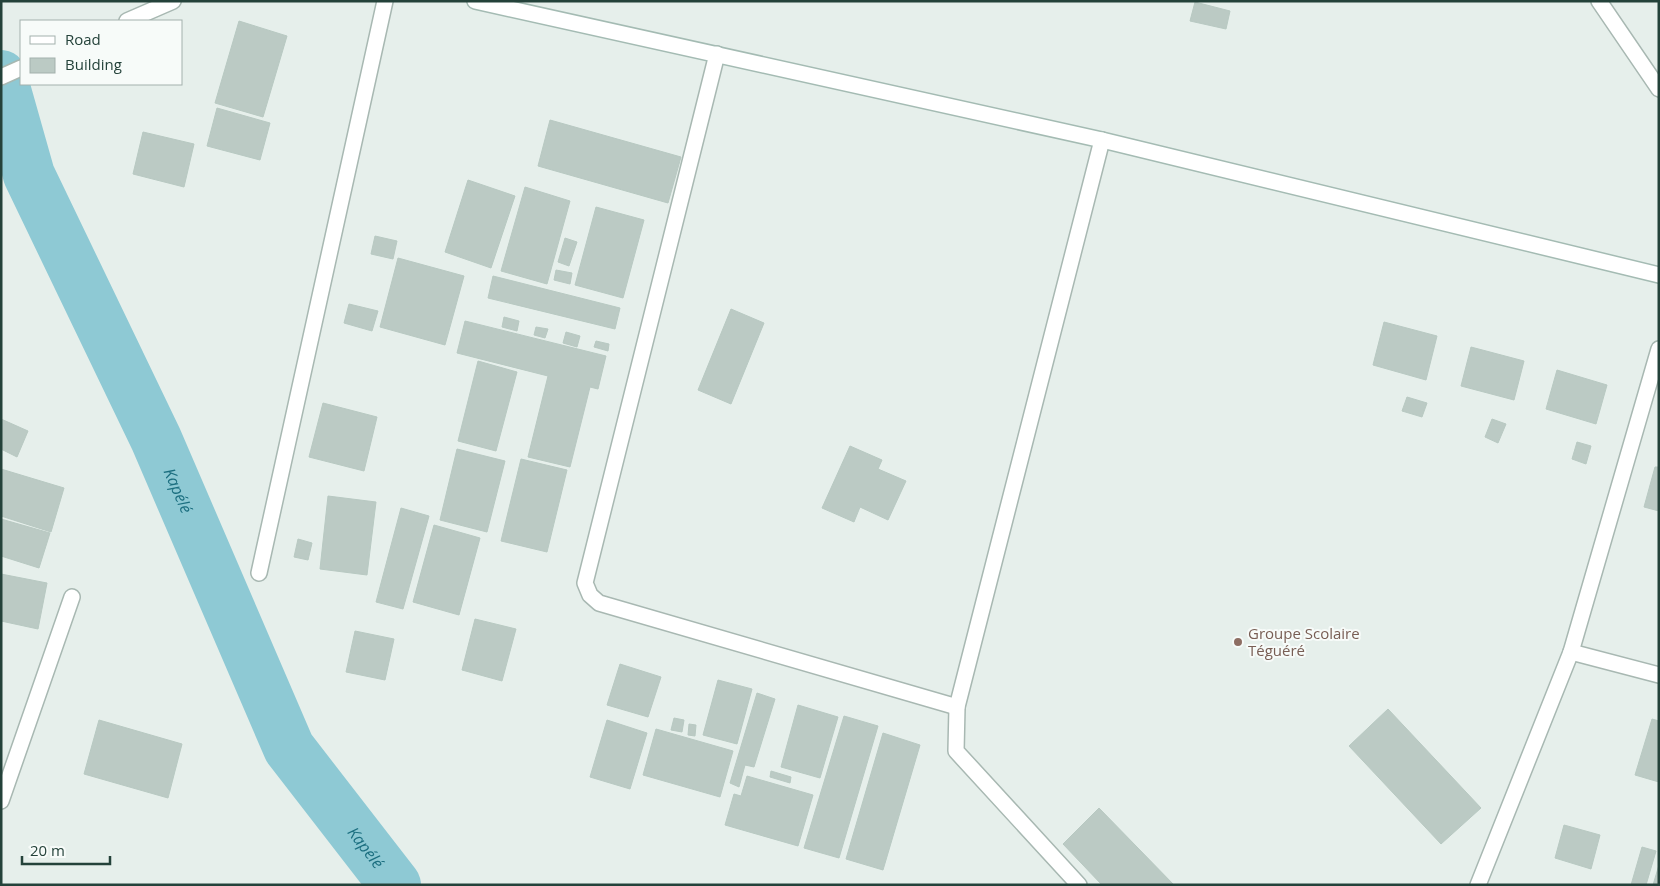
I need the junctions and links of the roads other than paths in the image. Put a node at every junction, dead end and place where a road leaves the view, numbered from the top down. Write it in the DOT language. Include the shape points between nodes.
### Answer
graph roads {
  1 [pos="173,1"];
  2 [pos="385,1"];
  3 [pos="475,1"];
  4 [pos="1599,1"];
  5 [pos="130,20"];
  6 [pos="718,54"];
  7 [pos="20,68"];
  8 [pos="1,77"];
  9 [pos="1659,89"];
  10 [pos="1102,140"];
  11 [pos="1659,275"];
  12 [pos="1659,349"];
  13 [pos="259,573"];
  14 [pos="72,597"];
  15 [pos="1571,652"];
  16 [pos="1659,675"];
  17 [pos="957,707"];
  18 [pos="1,801"];
  19 [pos="1079,885"];
  20 [pos="1478,885"];
  1 -- 5 [label="street"];
  2 -- 13 [label="street"];
  3 -- 6 [label="street"];
  4 -- 9 [label="street"];
  6 -- 10 [label="street"];
  6 -- 17 [label="street" via="585,583 599,604"];
  7 -- 8 [label="street"];
  10 -- 11 [label="street"];
  10 -- 17 [label="street"];
  12 -- 15 [label="street"];
  14 -- 18 [label="street"];
  15 -- 16 [label="street"];
  15 -- 20 [label="street"];
  17 -- 19 [label="street" via="956,751"];
}
